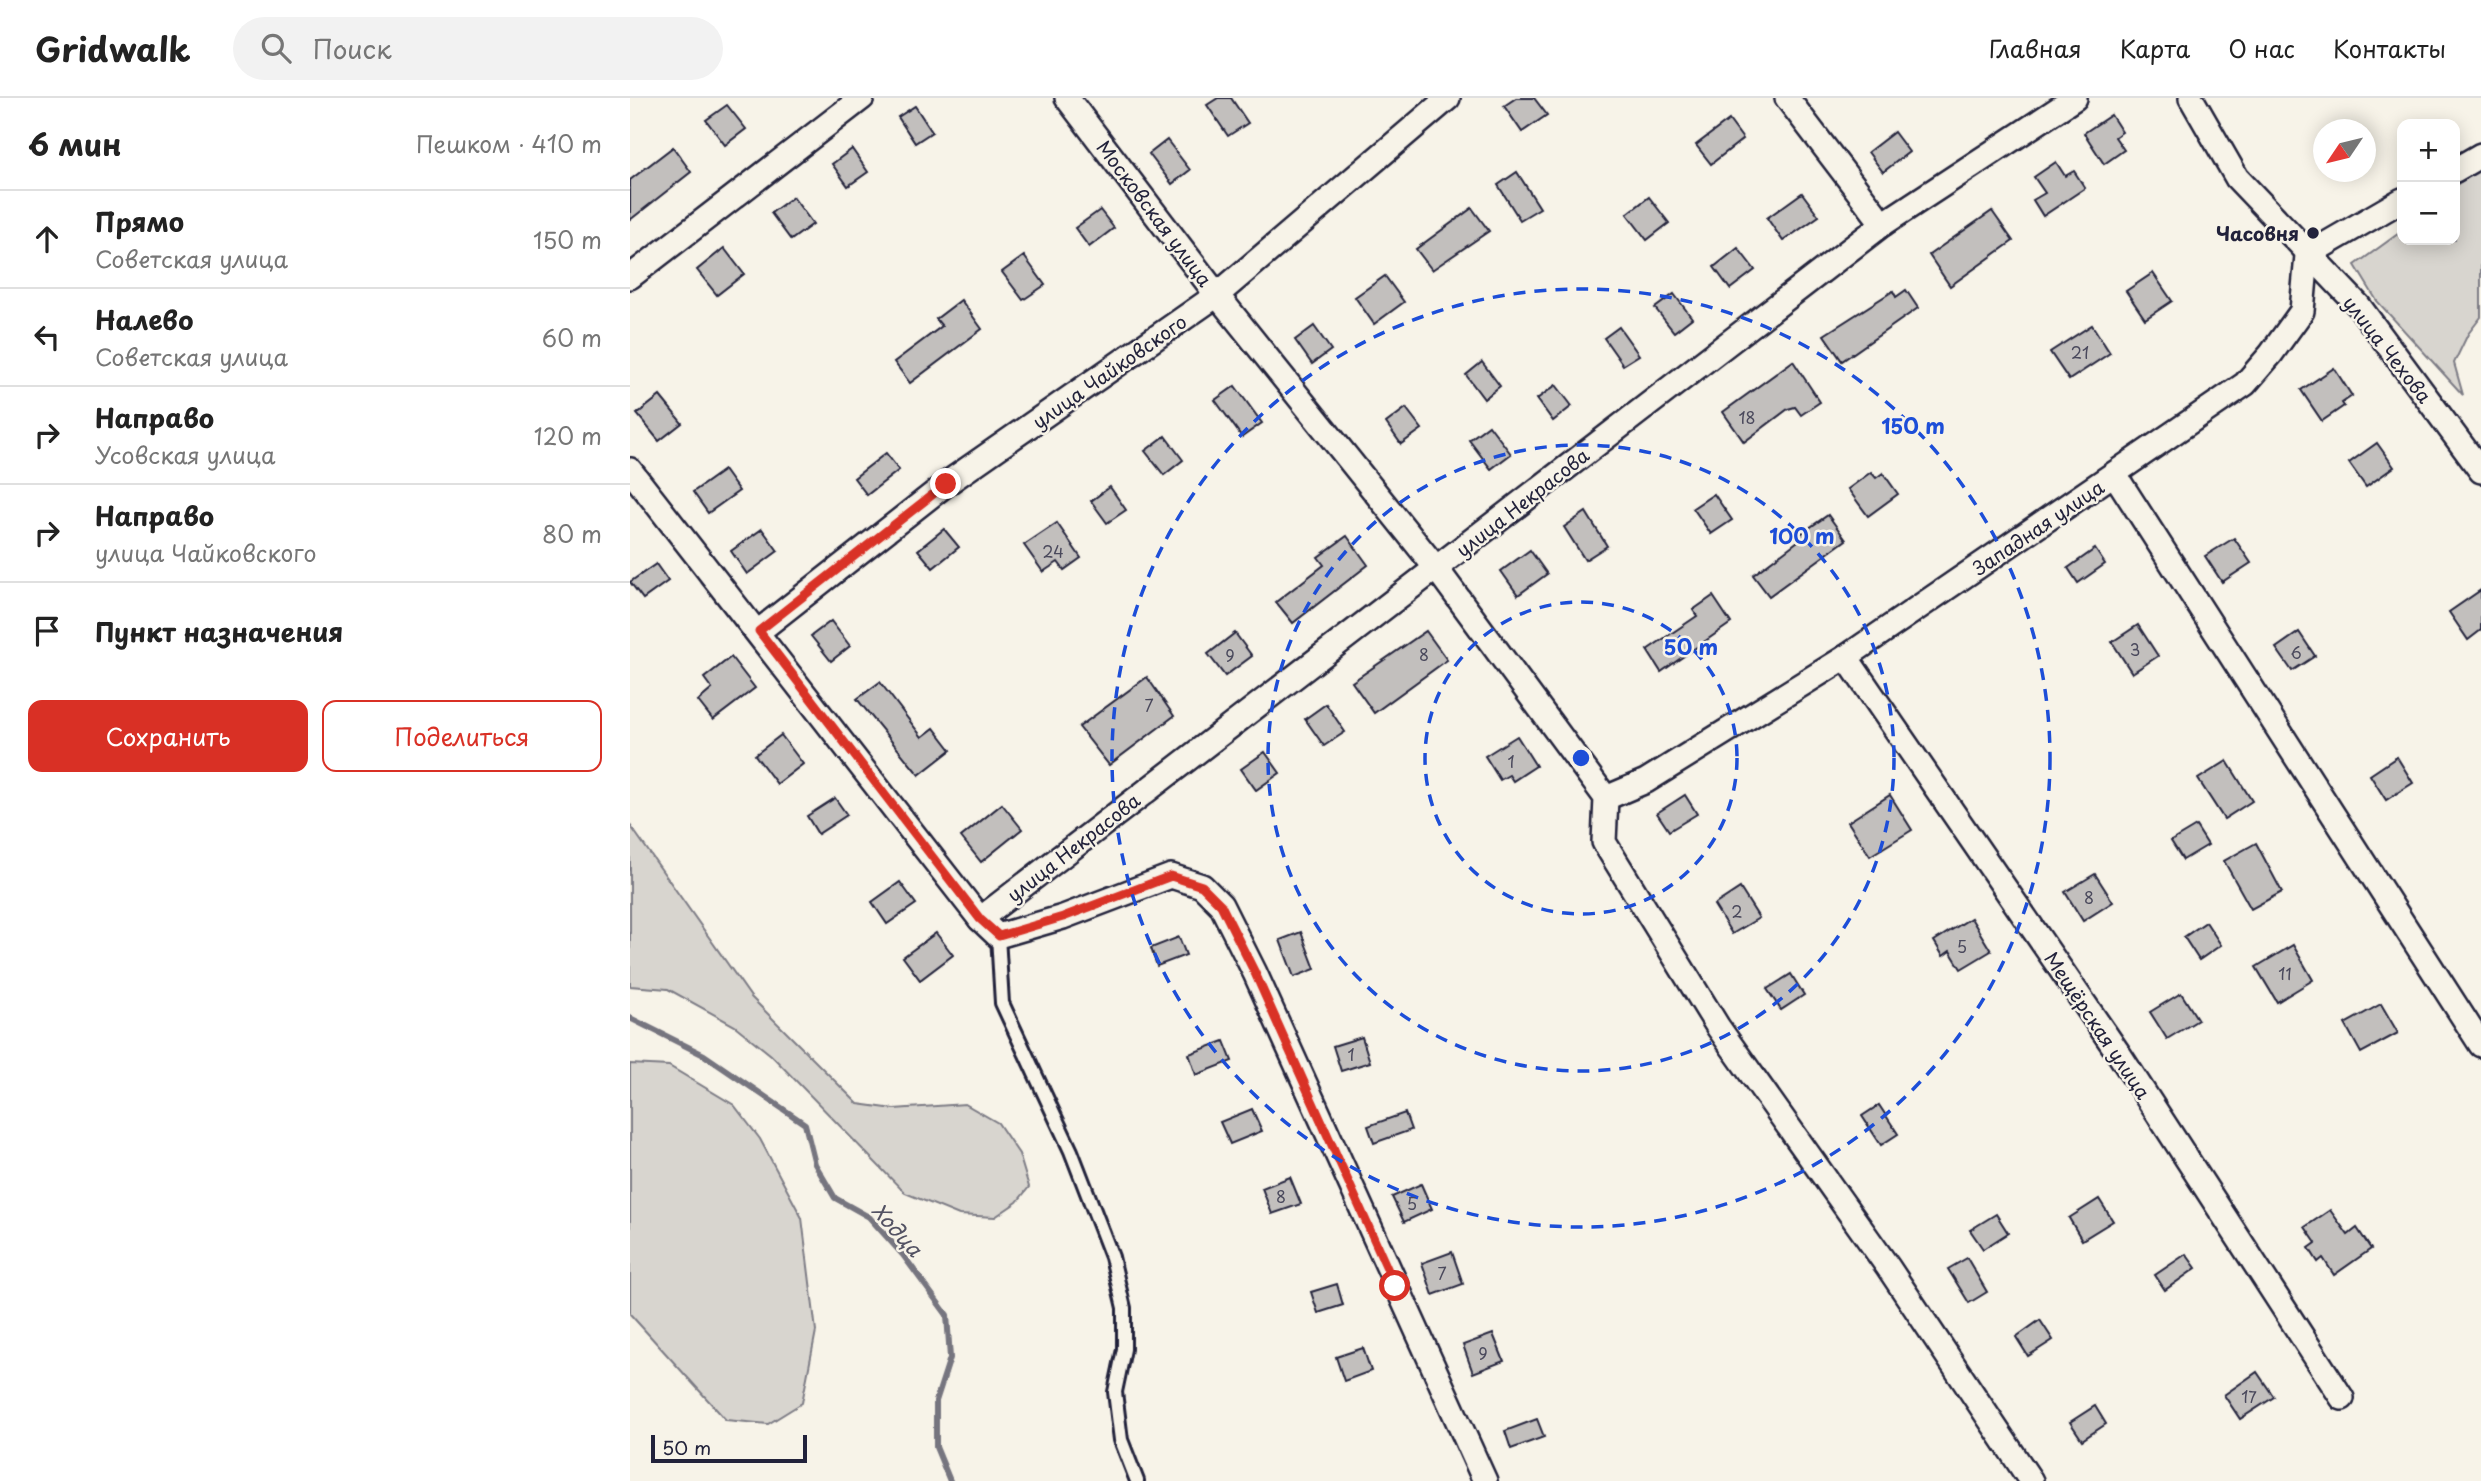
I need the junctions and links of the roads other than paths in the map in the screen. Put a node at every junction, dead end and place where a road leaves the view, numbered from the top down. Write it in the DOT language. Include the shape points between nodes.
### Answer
graph roads {
  1 [pos="862,98"];
  2 [pos="1067,98"];
  3 [pos="1448,98"];
  4 [pos="1787,98"];
  5 [pos="2075,98"];
  6 [pos="2191,98"];
  7 [pos="2481,155"];
  8 [pos="2460,167"];
  9 [pos="2397,203"];
  10 [pos="1883,225"];
  11 [pos="2307,255"];
  12 [pos="630,277"];
  13 [pos="1217,295"];
  14 [pos="630,470"];
  15 [pos="2481,471"];
  16 [pos="2115,475"];
  17 [pos="1436,568"];
  18 [pos="759,631"];
  19 [pos="1846,657"];
  20 [pos="1606,798"];
  21 [pos="980,919"];
  22 [pos="999,936"];
  23 [pos="2481,1045"];
  24 [pos="2342,1398"];
  25 [pos="1137,1481"];
  26 [pos="1485,1481"];
  27 [pos="2031,1481"];
  1 -- 12 [label="street"];
  2 -- 13 [label="street, Московская улица"];
  3 -- 13 [label="street, улица Чайковского"];
  4 -- 10 [label="street"];
  5 -- 10 [label="street, улица Некрасова"];
  6 -- 11 [label="street, улица Чехова" via="2238,178"];
  7 -- 8 [label="street"];
  9 -- 11 [label="street"];
  10 -- 17 [label="street, улица Некрасова"];
  11 -- 15 [label="street, улица Чехова" via="2358,306"];
  11 -- 16 [label="street, Западная улица" via="2302,311 2272,354 2245,384"];
  13 -- 17 [label="street, Московская улица"];
  13 -- 18 [label="street, улица Чайковского" via="946,484"];
  14 -- 18 [label="street"];
  16 -- 19 [label="street, Западная улица"];
  16 -- 23 [label="street"];
  17 -- 20 [label="street, Московская улица"];
  17 -- 21 [label="street, улица Некрасова"];
  18 -- 21 [label="street"];
  19 -- 20 [label="street, Западная улица" via="1646,781"];
  19 -- 24 [label="street, Мещёрская улица" via="2119,1054"];
  20 -- 27 [label="street" via="1604,842 1711,1016 1888,1267"];
  21 -- 22 [label="street"];
  22 -- 25 [label="lane" via="1002,1003 1071,1151 1112,1257 1124,1308 1124,1349 1115,1392 1121,1440"];
  22 -- 26 [label="street" via="1171,876 1202,886 1221,905"];
}
